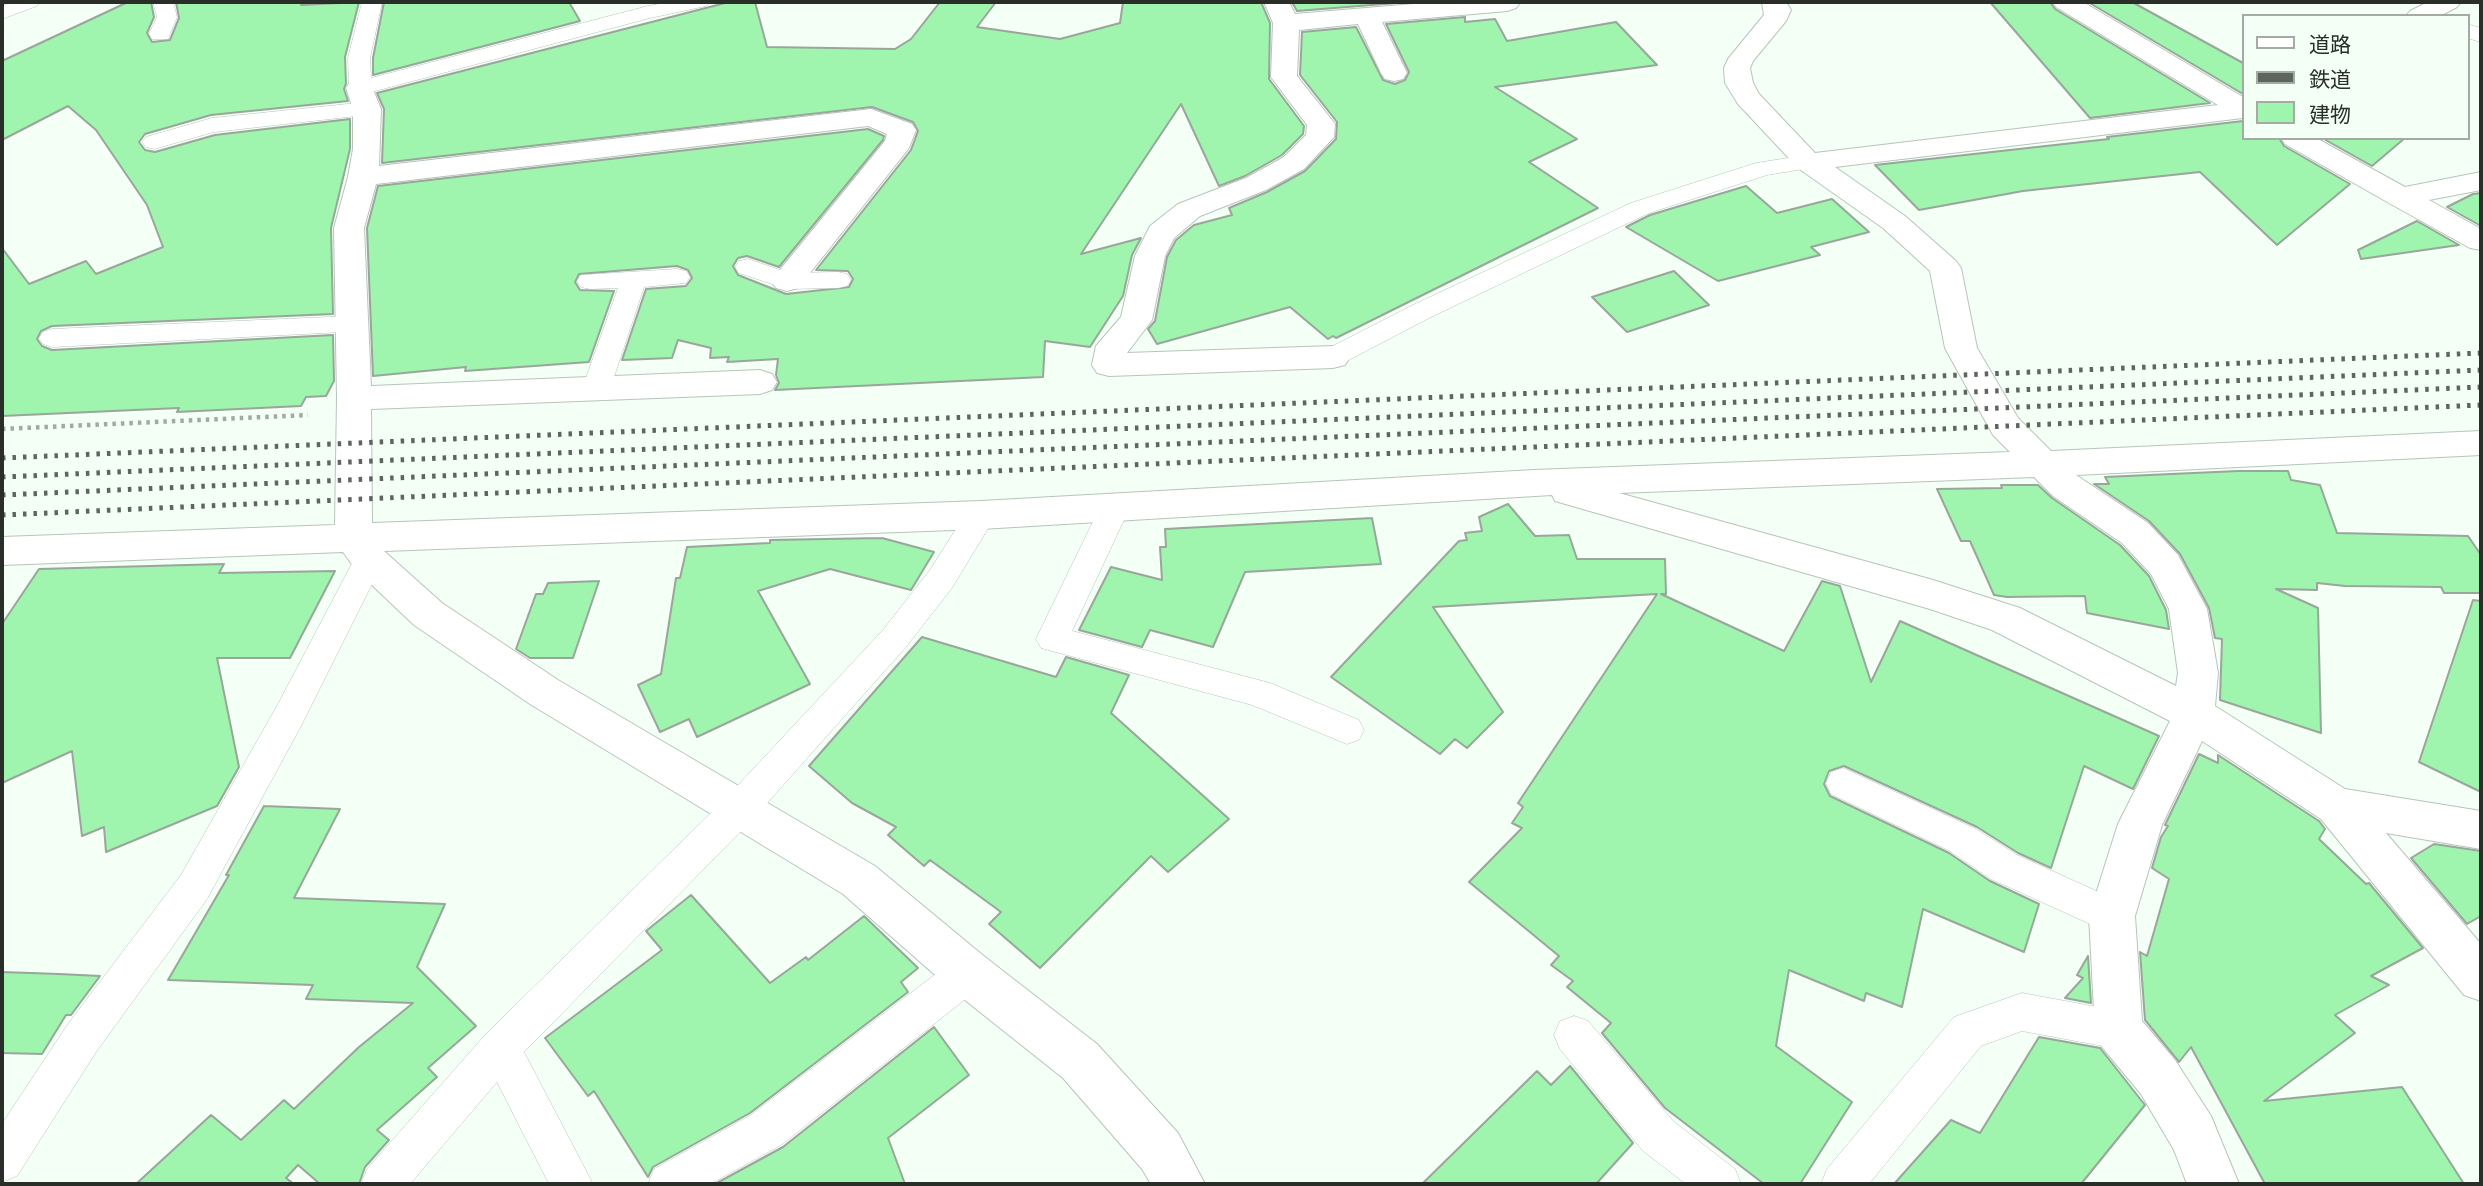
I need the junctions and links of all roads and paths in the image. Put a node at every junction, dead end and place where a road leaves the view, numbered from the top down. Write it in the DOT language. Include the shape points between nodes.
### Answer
graph roads {
  1 [pos="30,2"];
  2 [pos="163,2"];
  3 [pos="372,2"];
  4 [pos="699,2"];
  5 [pos="1774,2"];
  6 [pos="2065,2"];
  7 [pos="2448,2"];
  8 [pos="1507,3"];
  9 [pos="1281,12"];
  10 [pos="2,13"];
  11 [pos="2425,14"];
  12 [pos="1367,17"];
  13 [pos="160,34"];
  14 [pos="1394,73"];
  15 [pos="364,98"];
  16 [pos="2242,108"];
  17 [pos="2242,109"];
  18 [pos="2299,140"];
  19 [pos="154,142"];
  20 [pos="1808,162"];
  21 [pos="363,177"];
  22 [pos="2481,181"];
  23 [pos="2399,197"];
  24 [pos="2481,241"];
  25 [pos="748,267"];
  26 [pos="677,277"];
  27 [pos="634,279"];
  28 [pos="838,280"];
  29 [pos="590,281"];
  30 [pos="787,281"];
  31 [pos="353,325"];
  32 [pos="52,338"];
  33 [pos="1333,357"];
  34 [pos="760,382"];
  35 [pos="596,389"];
  36 [pos="354,405"];
  37 [pos="2,429"];
  38 [pos="2481,443"];
  39 [pos="2042,464"];
  40 [pos="1534,483"];
  41 [pos="1115,507"];
  42 [pos="981,515"];
  43 [pos="361,550"];
  44 [pos="2,551"];
  45 [pos="2194,714"];
  46 [pos="1348,730"];
  47 [pos="1843,783"];
  48 [pos="2336,806"];
  49 [pos="740,808"];
  50 [pos="2481,830"];
  51 [pos="2112,916"];
  52 [pos="968,973"];
  53 [pos="2481,979"];
  54 [pos="2119,1030"];
  55 [pos="1574,1035"];
  56 [pos="500,1048"];
  57 [pos="2,1161"];
  58 [pos="382,1184"];
  59 [pos="572,1184"];
  60 [pos="669,1184"];
  61 [pos="1179,1184"];
  62 [pos="1720,1184"];
  63 [pos="1842,1184"];
  64 [pos="2213,1184"];
  1 -- 10 [label="lane"];
  2 -- 13 [label="lane" via="167,17"];
  3 -- 15 [label="lane" via="359,58"];
  4 -- 15 [label="lane" via="648,12"];
  5 -- 20 [label="street" via="1777,16 1741,59 1739,83"];
  6 -- 16 [label="street"];
  7 -- 11 [label="street"];
  8 -- 12 [label="street"];
  9 -- 12 [label="street"];
  9 -- 33 [label="street" via="1284,77 1321,124 1321,137 1294,163 1256,184 1189,210 1161,233 1150,256 1136,320 1112,346 1109,365"];
  12 -- 14 [label="street"];
  15 -- 19 [label="lane" via="212,125"];
  15 -- 21 [label="street"];
  17 -- 20 [label="street"];
  18 -- 23 [label="street"];
  20 -- 33 [label="lane" via="1764,168 1640,208"];
  20 -- 39 [label="street" via="1894,222 1945,268 1961,348 2006,426"];
  21 -- 30 [label="street" via="871,117 902,130 899,142"];
  21 -- 31 [label="street" via="349,228"];
  22 -- 23 [label="street"];
  23 -- 24 [label="street"];
  25 -- 30 [label="lane"];
  26 -- 27 [label="lane"];
  27 -- 29 [label="lane"];
  27 -- 35 [label="lane"];
  28 -- 30 [label="lane"];
  31 -- 32 [label="lane"];
  31 -- 36 [label="street"];
  34 -- 35 [label="street"];
  35 -- 36 [label="street"];
  36 -- 37 [label="path"];
  36 -- 43 [label="street"];
  38 -- 39 [label="street"];
  39 -- 40 [label="street"];
  39 -- 45 [label="street" via="2066,487 2135,533 2165,565 2188,609 2198,673"];
  40 -- 41 [label="street"];
  40 -- 45 [label="street" via="2006,619"];
  41 -- 42 [label="street"];
  41 -- 46 [label="lane" via="1052,639 1258,693"];
  42 -- 43 [label="street"];
  42 -- 49 [label="lane" via="941,579 894,639"];
  43 -- 44 [label="street"];
  43 -- 49 [label="street" via="428,614 521,676"];
  43 -- 57 [label="lane" via="289,716 194,887 82,1038"];
  45 -- 48 [label="street"];
  45 -- 51 [label="street" via="2140,824"];
  47 -- 51 [label="lane" via="1963,840 2004,867"];
  48 -- 50 [label="street"];
  48 -- 53 [label="street"];
  49 -- 52 [label="street" via="859,880"];
  49 -- 56 [label="lane"];
  51 -- 54 [label="street"];
  52 -- 60 [label="lane" via="766,1130"];
  52 -- 61 [label="street" via="1080,1061 1160,1151"];
  54 -- 63 [label="lane" via="2022,1012 1968,1031"];
  54 -- 64 [label="street" via="2158,1077 2193,1134"];
  55 -- 62 [label="lane" via="1658,1136"];
  56 -- 58 [label="lane"];
  56 -- 59 [label="lane"];
}
